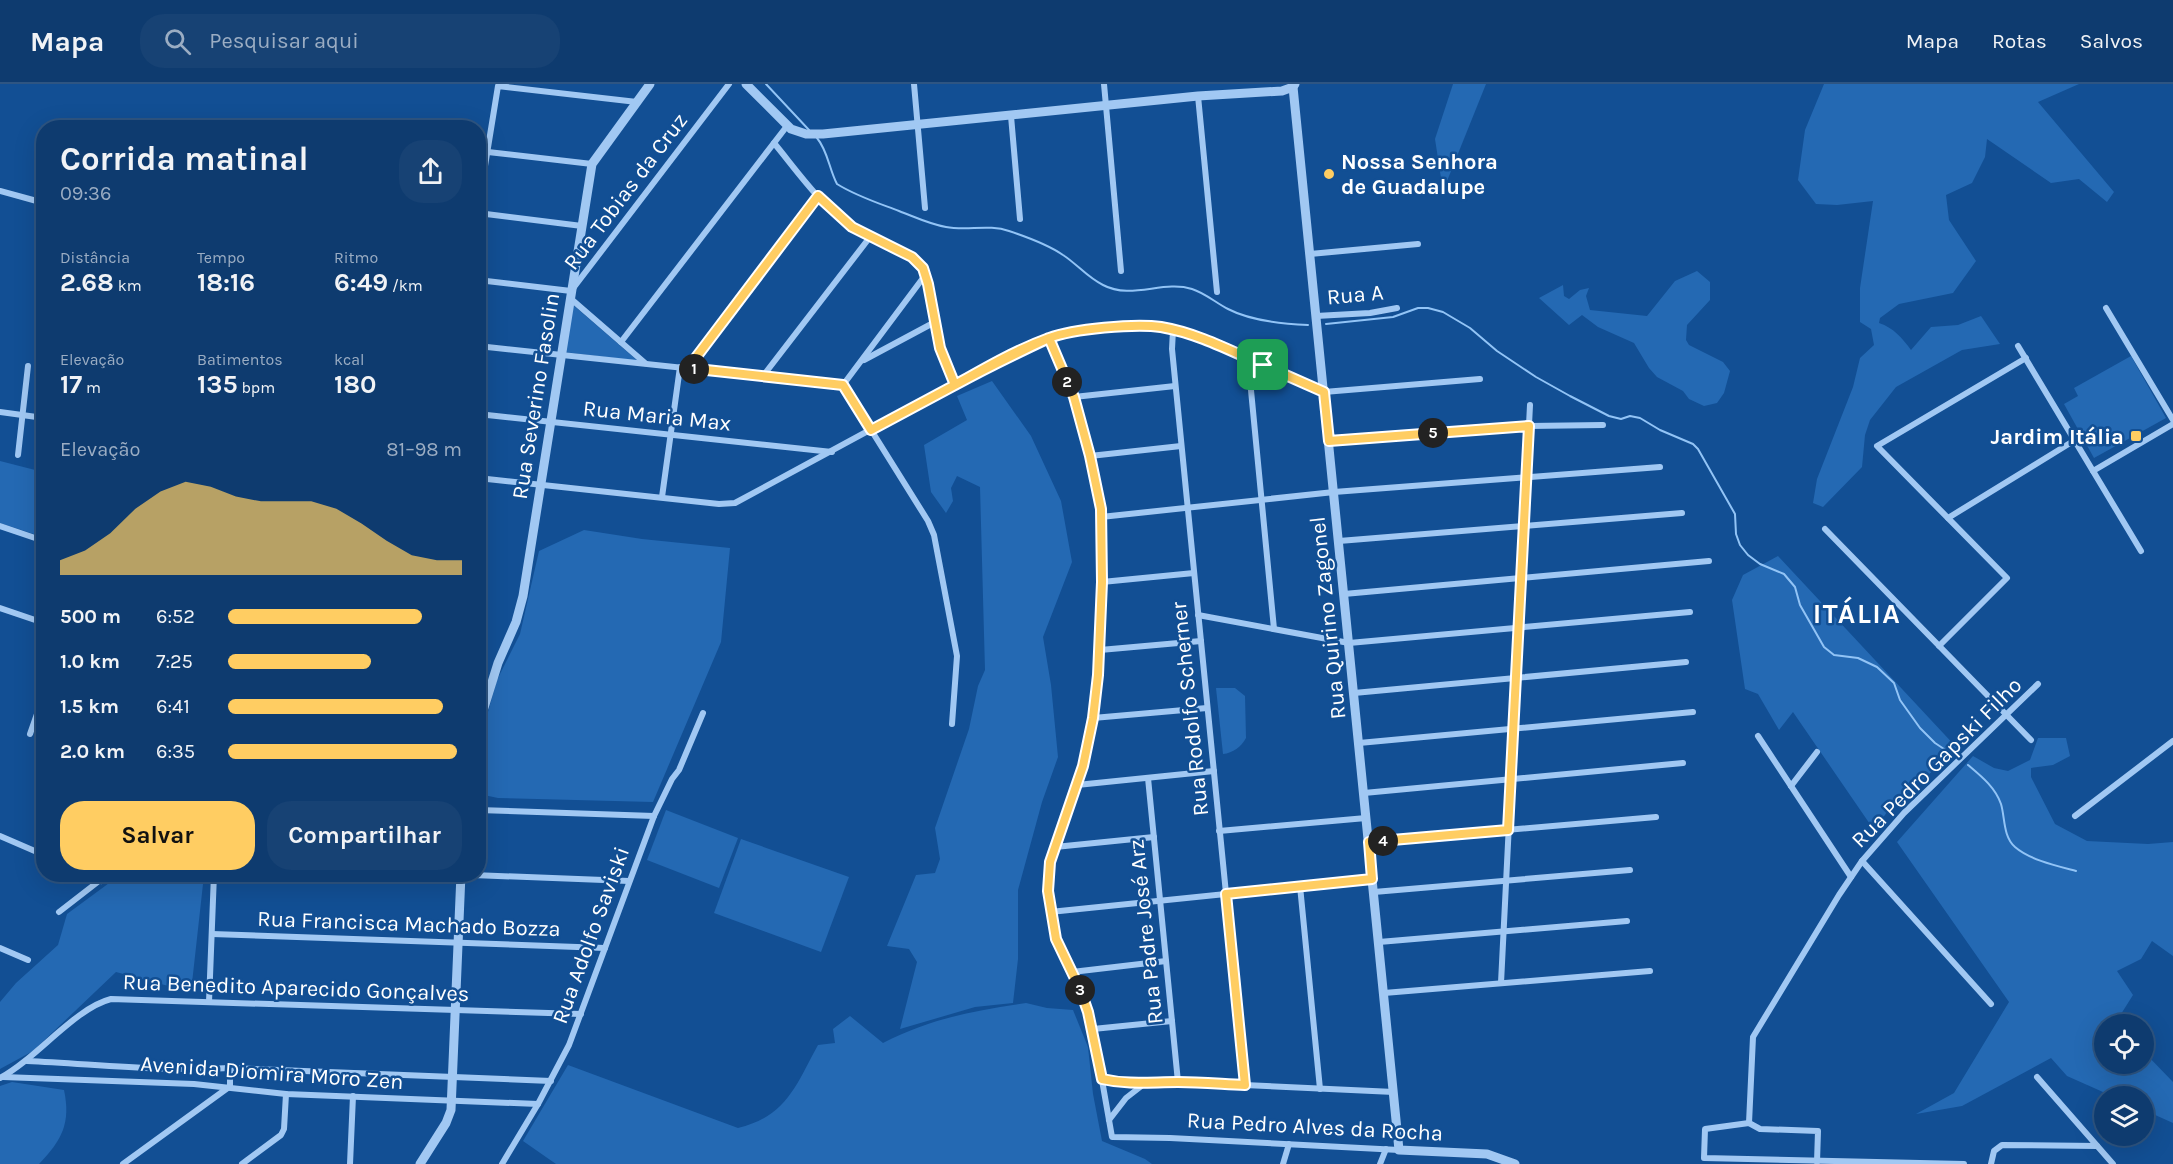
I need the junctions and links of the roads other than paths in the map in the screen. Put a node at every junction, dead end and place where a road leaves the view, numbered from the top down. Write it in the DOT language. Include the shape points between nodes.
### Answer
graph roads {
  1 [pos="650,84"];
  2 [pos="729,84"];
  3 [pos="746,84"];
  4 [pos="914,84"];
  5 [pos="1104,84"];
  6 [pos="1294,85"];
  7 [pos="1198,96"];
  8 [pos="637,102"];
  9 [pos="1106,106"];
  10 [pos="1011,116"];
  11 [pos="787,126"];
  12 [pos="916,126"];
  13 [pos="774,143"];
  14 [pos="488,152"];
  15 [pos="486,164"];
  16 [pos="592,164"];
  17 [pos="0,191"];
  18 [pos="818,196"];
  19 [pos="36,200"];
  20 [pos="925,208"];
  21 [pos="486,212"];
  22 [pos="1020,219"];
  23 [pos="582,226"];
  24 [pos="870,237"];
  25 [pos="1418,244"];
  26 [pos="1310,254"];
  27 [pos="1121,271"];
  28 [pos="926,274"];
  29 [pos="486,281"];
  30 [pos="1217,292"];
  31 [pos="571,295"];
  32 [pos="1397,308"];
  33 [pos="2106,308"];
  34 [pos="1316,316"];
  35 [pos="935,321"];
  36 [pos="1173,330"];
  37 [pos="1049,338"];
  38 [pos="621,342"];
  39 [pos="2018,346"];
  40 [pos="486,347"];
  41 [pos="561,355"];
  42 [pos="2026,358"];
  43 [pos="1248,359"];
  44 [pos="860,362"];
  45 [pos="646,364"];
  46 [pos="28,366"];
  47 [pos="684,368"];
  48 [pos="763,376"];
  49 [pos="1480,379"];
  50 [pos="843,385"];
  51 [pos="955,385"];
  52 [pos="1175,386"];
  53 [pos="1324,392"];
  54 [pos="1074,397"];
  55 [pos="1530,405"];
  56 [pos="0,412"];
  57 [pos="22,415"];
  58 [pos="486,415"];
  59 [pos="36,417"];
  60 [pos="551,421"];
  61 [pos="2173,422"];
  62 [pos="1603,424"];
  63 [pos="1529,426"];
  64 [pos="871,430"];
  65 [pos="671,434"];
  66 [pos="2074,440"];
  67 [pos="1329,441"];
  68 [pos="1181,446"];
  69 [pos="832,452"];
  70 [pos="18,455"];
  71 [pos="1090,456"];
  72 [pos="1660,467"];
  73 [pos="2093,471"];
  74 [pos="1526,477"];
  75 [pos="486,479"];
  76 [pos="541,484"];
  77 [pos="1334,492"];
  78 [pos="662,497"];
  79 [pos="1262,500"];
  80 [pos="1187,508"];
  81 [pos="1682,513"];
  82 [pos="1101,517"];
  83 [pos="1948,518"];
  84 [pos="0,526"];
  85 [pos="1524,526"];
  86 [pos="1825,529"];
  87 [pos="36,538"];
  88 [pos="1339,541"];
  89 [pos="2141,551"];
  90 [pos="1709,561"];
  91 [pos="1194,573"];
  92 [pos="1521,578"];
  93 [pos="1102,582"];
  94 [pos="1344,594"];
  95 [pos="0,608"];
  96 [pos="1690,612"];
  97 [pos="1198,615"];
  98 [pos="36,620"];
  99 [pos="1519,628"];
  100 [pos="1274,629"];
  101 [pos="1201,641"];
  102 [pos="1349,643"];
  103 [pos="1939,646"];
  104 [pos="1100,650"];
  105 [pos="1686,662"];
  106 [pos="1516,678"];
  107 [pos="2038,684"];
  108 [pos="1354,693"];
  109 [pos="486,701"];
  110 [pos="1207,708"];
  111 [pos="1693,712"];
  112 [pos="703,713"];
  113 [pos="2006,714"];
  114 [pos="36,717"];
  115 [pos="1093,718"];
  116 [pos="952,724"];
  117 [pos="1514,729"];
  118 [pos="30,734"];
  119 [pos="1758,736"];
  120 [pos="2031,740"];
  121 [pos="2173,741"];
  122 [pos="1359,743"];
  123 [pos="1817,752"];
  124 [pos="1683,763"];
  125 [pos="1214,771"];
  126 [pos="1148,778"];
  127 [pos="1511,779"];
  128 [pos="1077,785"];
  129 [pos="1791,786"];
  130 [pos="1364,793"];
  131 [pos="486,810"];
  132 [pos="654,816"];
  133 [pos="2075,816"];
  134 [pos="1656,817"];
  135 [pos="1366,818"];
  136 [pos="1508,830"];
  137 [pos="1220,831"];
  138 [pos="0,836"];
  139 [pos="1154,837"];
  140 [pos="1369,842"];
  141 [pos="1055,847"];
  142 [pos="36,852"];
  143 [pos="1862,861"];
  144 [pos="1630,870"];
  145 [pos="486,876"];
  146 [pos="1851,877"];
  147 [pos="1372,879"];
  148 [pos="629,880"];
  149 [pos="1506,881"];
  150 [pos="98,882"];
  151 [pos="214,882"];
  152 [pos="461,882"];
  153 [pos="1300,886"];
  154 [pos="1374,892"];
  155 [pos="1226,894"];
  156 [pos="1160,900"];
  157 [pos="59,912"];
  158 [pos="1050,912"];
  159 [pos="1627,921"];
  160 [pos="1503,932"];
  161 [pos="212,934"];
  162 [pos="1379,942"];
  163 [pos="458,943"];
  164 [pos="0,948"];
  165 [pos="605,948"];
  166 [pos="28,960"];
  167 [pos="1166,961"];
  168 [pos="1650,971"];
  169 [pos="1071,972"];
  170 [pos="1501,983"];
  171 [pos="1384,993"];
  172 [pos="209,1002"];
  173 [pos="1991,1004"];
  174 [pos="456,1010"];
  175 [pos="581,1014"];
  176 [pos="1172,1021"];
  177 [pos="1093,1029"];
  178 [pos="26,1061"];
  179 [pos="230,1068"];
  180 [pos="454,1077"];
  181 [pos="2037,1077"];
  182 [pos="2,1078"];
  183 [pos="1102,1079"];
  184 [pos="551,1081"];
  185 [pos="1178,1082"];
  186 [pos="1144,1084"];
  187 [pos="1245,1085"];
  188 [pos="230,1087"];
  189 [pos="1320,1089"];
  190 [pos="1394,1092"];
  191 [pos="286,1094"];
  192 [pos="352,1096"];
  193 [pos="453,1100"];
  194 [pos="538,1104"];
  195 [pos="1109,1120"];
  196 [pos="1749,1124"];
  197 [pos="2094,1143"];
  198 [pos="1289,1144"];
  199 [pos="2094,1146"];
  200 [pos="2097,1146"];
  201 [pos="1386,1149"];
  202 [pos="1399,1149"];
  203 [pos="1485,1158"];
  204 [pos="1817,1162"];
  205 [pos="123,1164"];
  206 [pos="242,1164"];
  207 [pos="350,1164"];
  208 [pos="420,1164"];
  209 [pos="502,1164"];
  210 [pos="1282,1164"];
  211 [pos="1380,1164"];
  212 [pos="1515,1164"];
  213 [pos="1964,1164"];
  214 [pos="1991,1164"];
  215 [pos="2113,1164"];
  1 -- 8 [label="street, Rua Severino Fasolin"];
  2 -- 31 [label="street, Rua Tobias da Cruz"];
  3 -- 11 [label="street"];
  4 -- 12 [label="street"];
  5 -- 9 [label="street"];
  6 -- 7 [label="street" via="1282,90"];
  6 -- 26 [label="street, Rua Quirino Zagonel"];
  7 -- 9 [label="street"];
  7 -- 30 [label="street"];
  8 -- 14 [label="street" via="498,86"];
  8 -- 16 [label="street, Rua Severino Fasolin"];
  9 -- 10 [label="street"];
  9 -- 27 [label="street"];
  10 -- 12 [label="street"];
  10 -- 22 [label="street"];
  11 -- 12 [label="street" via="806,134"];
  11 -- 13 [label="street"];
  12 -- 20 [label="street"];
  13 -- 18 [label="street"];
  13 -- 38 [label="street"];
  14 -- 15 [label="street"];
  14 -- 16 [label="street"];
  16 -- 23 [label="street, Rua Severino Fasolin"];
  17 -- 19 [label="street"];
  18 -- 24 [label="street" via="843,220"];
  18 -- 47 [label="street"];
  21 -- 23 [label="street"];
  23 -- 31 [label="street, Rua Severino Fasolin"];
  24 -- 28 [label="street" via="912,257"];
  24 -- 48 [label="street"];
  25 -- 26 [label="street"];
  26 -- 34 [label="street, Rua Quirino Zagonel"];
  28 -- 35 [label="street"];
  28 -- 44 [label="street"];
  29 -- 31 [label="street"];
  31 -- 38 [label="street"];
  31 -- 41 [label="street, Rua Severino Fasolin"];
  32 -- 34 [label="street, Rua A"];
  33 -- 61 [label="street"];
  34 -- 53 [label="street, Rua Quirino Zagonel"];
  35 -- 44 [label="street"];
  35 -- 51 [label="street"];
  36 -- 37 [label="street" via="1119,328"];
  36 -- 43 [label="street"];
  36 -- 52 [label="street, Rua Rodolfo Scherner"];
  37 -- 51 [label="street"];
  37 -- 54 [label="street"];
  38 -- 45 [label="street"];
  39 -- 42 [label="street"];
  40 -- 41 [label="street"];
  41 -- 45 [label="street"];
  41 -- 60 [label="street, Rua Severino Fasolin"];
  42 -- 66 [label="street"];
  42 -- 83 [label="street" via="1877,446"];
  43 -- 53 [label="street"];
  43 -- 79 [label="street"];
  44 -- 50 [label="street"];
  45 -- 47 [label="street"];
  46 -- 57 [label="street"];
  47 -- 48 [label="street"];
  47 -- 65 [label="street"];
  48 -- 50 [label="street"];
  49 -- 53 [label="street"];
  50 -- 64 [label="street"];
  51 -- 64 [label="street"];
  52 -- 54 [label="street"];
  52 -- 68 [label="street, Rua Rodolfo Scherner"];
  53 -- 67 [label="street, Rua Quirino Zagonel"];
  54 -- 71 [label="street"];
  55 -- 63 [label="street"];
  56 -- 57 [label="street"];
  57 -- 59 [label="street"];
  57 -- 70 [label="street"];
  58 -- 60 [label="street, Rua Maria Max"];
  60 -- 65 [label="street, Rua Maria Max"];
  60 -- 76 [label="street, Rua Severino Fasolin"];
  61 -- 73 [label="street"];
  62 -- 63 [label="street"];
  63 -- 67 [label="street"];
  63 -- 74 [label="street"];
  64 -- 69 [label="street"];
  64 -- 116 [label="street" via="934,535 957,656"];
  65 -- 69 [label="street, Rua Maria Max"];
  65 -- 78 [label="street"];
  66 -- 73 [label="street"];
  66 -- 83 [label="street"];
  67 -- 77 [label="street, Rua Quirino Zagonel"];
  68 -- 71 [label="street"];
  68 -- 80 [label="street, Rua Rodolfo Scherner"];
  69 -- 78 [label="street" via="735,502 719,504"];
  71 -- 82 [label="street"];
  72 -- 74 [label="street"];
  73 -- 89 [label="street"];
  74 -- 77 [label="street"];
  74 -- 85 [label="street"];
  75 -- 76 [label="street"];
  76 -- 78 [label="street"];
  76 -- 109 [label="street, Rua Severino Fasolin" via="520,609"];
  77 -- 79 [label="street"];
  77 -- 88 [label="street, Rua Quirino Zagonel"];
  79 -- 80 [label="street"];
  79 -- 100 [label="street"];
  80 -- 82 [label="street"];
  80 -- 91 [label="street, Rua Rodolfo Scherner"];
  81 -- 85 [label="street"];
  82 -- 93 [label="street"];
  83 -- 103 [label="street" via="2007,578"];
  84 -- 87 [label="street"];
  85 -- 88 [label="street"];
  85 -- 92 [label="street"];
  86 -- 103 [label="street"];
  88 -- 94 [label="street, Rua Quirino Zagonel"];
  90 -- 92 [label="street"];
  91 -- 93 [label="street"];
  91 -- 97 [label="street, Rua Rodolfo Scherner"];
  92 -- 94 [label="street"];
  92 -- 99 [label="street"];
  93 -- 104 [label="street"];
  94 -- 102 [label="street, Rua Quirino Zagonel"];
  95 -- 98 [label="street"];
  96 -- 99 [label="street"];
  97 -- 100 [label="street"];
  97 -- 101 [label="street, Rua Rodolfo Scherner"];
  99 -- 102 [label="street"];
  99 -- 106 [label="street"];
  100 -- 102 [label="street"];
  101 -- 104 [label="street"];
  101 -- 110 [label="street, Rua Rodolfo Scherner"];
  102 -- 108 [label="street, Rua Quirino Zagonel"];
  103 -- 113 [label="street"];
  104 -- 115 [label="street"];
  105 -- 106 [label="street"];
  106 -- 108 [label="street"];
  106 -- 117 [label="street"];
  107 -- 113 [label="street, Rua Pedro Gapski Filho"];
  108 -- 122 [label="street, Rua Quirino Zagonel"];
  110 -- 115 [label="street"];
  110 -- 125 [label="street, Rua Rodolfo Scherner"];
  111 -- 117 [label="street"];
  112 -- 132 [label="street, Rua Adolfo Saviski"];
  113 -- 120 [label="street"];
  113 -- 143 [label="street, Rua Pedro Gapski Filho" via="1904,813"];
  114 -- 118 [label="street"];
  115 -- 128 [label="street"];
  117 -- 122 [label="street"];
  117 -- 127 [label="street"];
  119 -- 129 [label="street"];
  121 -- 133 [label="street"];
  122 -- 130 [label="street, Rua Quirino Zagonel"];
  123 -- 129 [label="street"];
  124 -- 127 [label="street"];
  125 -- 126 [label="street"];
  125 -- 137 [label="street, Rua Rodolfo Scherner"];
  126 -- 128 [label="street"];
  126 -- 139 [label="street, Rua Padre José Arz"];
  127 -- 130 [label="street"];
  127 -- 136 [label="street"];
  128 -- 141 [label="street"];
  129 -- 146 [label="street"];
  130 -- 135 [label="street, Rua Quirino Zagonel"];
  131 -- 132 [label="street"];
  132 -- 148 [label="street, Rua Adolfo Saviski"];
  134 -- 136 [label="street"];
  135 -- 137 [label="street"];
  135 -- 140 [label="street, Rua Quirino Zagonel"];
  136 -- 140 [label="street"];
  136 -- 149 [label="street"];
  137 -- 155 [label="street, Rua Rodolfo Scherner"];
  138 -- 142 [label="street"];
  139 -- 141 [label="street"];
  139 -- 156 [label="street, Rua Padre José Arz"];
  140 -- 147 [label="street, Rua Quirino Zagonel"];
  141 -- 158 [label="street" via="1047,881"];
  143 -- 146 [label="street, Rua Pedro Gapski Filho"];
  143 -- 173 [label="street"];
  144 -- 149 [label="street"];
  145 -- 148 [label="street"];
  146 -- 196 [label="street, Rua Pedro Gapski Filho" via="1755,1031"];
  147 -- 153 [label="street"];
  147 -- 154 [label="street, Rua Quirino Zagonel"];
  148 -- 165 [label="street, Rua Adolfo Saviski"];
  149 -- 154 [label="street"];
  149 -- 160 [label="street"];
  150 -- 157 [label="street"];
  151 -- 161 [label="street"];
  152 -- 163 [label="street"];
  153 -- 155 [label="street"];
  153 -- 189 [label="street"];
  154 -- 162 [label="street, Rua Quirino Zagonel"];
  155 -- 156 [label="street"];
  155 -- 187 [label="street, Rua Rodolfo Scherner"];
  156 -- 158 [label="street"];
  156 -- 167 [label="street, Rua Padre José Arz"];
  158 -- 169 [label="street" via="1059,947"];
  159 -- 160 [label="street"];
  160 -- 162 [label="street"];
  160 -- 170 [label="street"];
  161 -- 163 [label="street, Rua Francisca Machado Bozza"];
  161 -- 172 [label="street"];
  162 -- 171 [label="street, Rua Quirino Zagonel"];
  163 -- 165 [label="street, Rua Francisca Machado Bozza"];
  163 -- 174 [label="street"];
  164 -- 166 [label="street"];
  165 -- 175 [label="street, Rua Adolfo Saviski"];
  167 -- 169 [label="street"];
  167 -- 176 [label="street, Rua Padre José Arz"];
  168 -- 170 [label="street"];
  169 -- 177 [label="street"];
  170 -- 171 [label="street"];
  171 -- 190 [label="street, Rua Quirino Zagonel"];
  172 -- 174 [label="street, Rua Benedito Aparecido Gonçalves"];
  172 -- 178 [label="street, Rua Benedito Aparecido Gonçalves" via="102,1001"];
  174 -- 175 [label="street, Rua Benedito Aparecido Gonçalves"];
  174 -- 180 [label="street"];
  175 -- 184 [label="street, Rua Adolfo Saviski"];
  176 -- 177 [label="street"];
  176 -- 185 [label="street, Rua Padre José Arz"];
  177 -- 183 [label="street"];
  178 -- 179 [label="street, Avenida Diomira Moro Zen" via="177,1070"];
  178 -- 182 [label="street, Rua Benedito Aparecido Gonçalves"];
  179 -- 180 [label="street, Avenida Diomira Moro Zen"];
  179 -- 188 [label="street"];
  180 -- 184 [label="street, Avenida Diomira Moro Zen"];
  180 -- 193 [label="street"];
  181 -- 197 [label="street"];
  182 -- 188 [label="street, Avenida Diomira Moro Zen"];
  183 -- 186 [label="street"];
  183 -- 195 [label="street"];
  184 -- 194 [label="street, Rua Adolfo Saviski"];
  185 -- 186 [label="street"];
  185 -- 187 [label="street"];
  186 -- 195 [label="street" via="1126,1098"];
  187 -- 189 [label="street"];
  188 -- 191 [label="street, Avenida Diomira Moro Zen"];
  188 -- 205 [label="street"];
  189 -- 190 [label="street"];
  190 -- 202 [label="street, Rua Quirino Zagonel"];
  191 -- 192 [label="street, Avenida Diomira Moro Zen"];
  191 -- 206 [label="street" via="281,1135"];
  192 -- 193 [label="street, Avenida Diomira Moro Zen"];
  192 -- 207 [label="street"];
  193 -- 194 [label="street, Avenida Diomira Moro Zen"];
  193 -- 208 [label="street" via="446,1123"];
  194 -- 209 [label="street, Rua Adolfo Saviski"];
  195 -- 198 [label="street, Rua Pedro Alves da Rocha" via="1112,1137"];
  196 -- 204 [label="street" via="1760,1129 1818,1131"];
  196 -- 204 [label="street" via="1705,1129 1704,1158"];
  198 -- 201 [label="street, Rua Pedro Alves da Rocha"];
  198 -- 210 [label="street"];
  199 -- 214 [label="street" via="2002,1145 1994,1151"];
  200 -- 215 [label="street"];
  201 -- 202 [label="street, Rua Pedro Alves da Rocha"];
  201 -- 211 [label="street"];
  202 -- 203 [label="street, Rua Pedro Alves da Rocha"];
  203 -- 212 [label="street, Rua Pedro Alves da Rocha"];
  204 -- 213 [label="street"];
}
